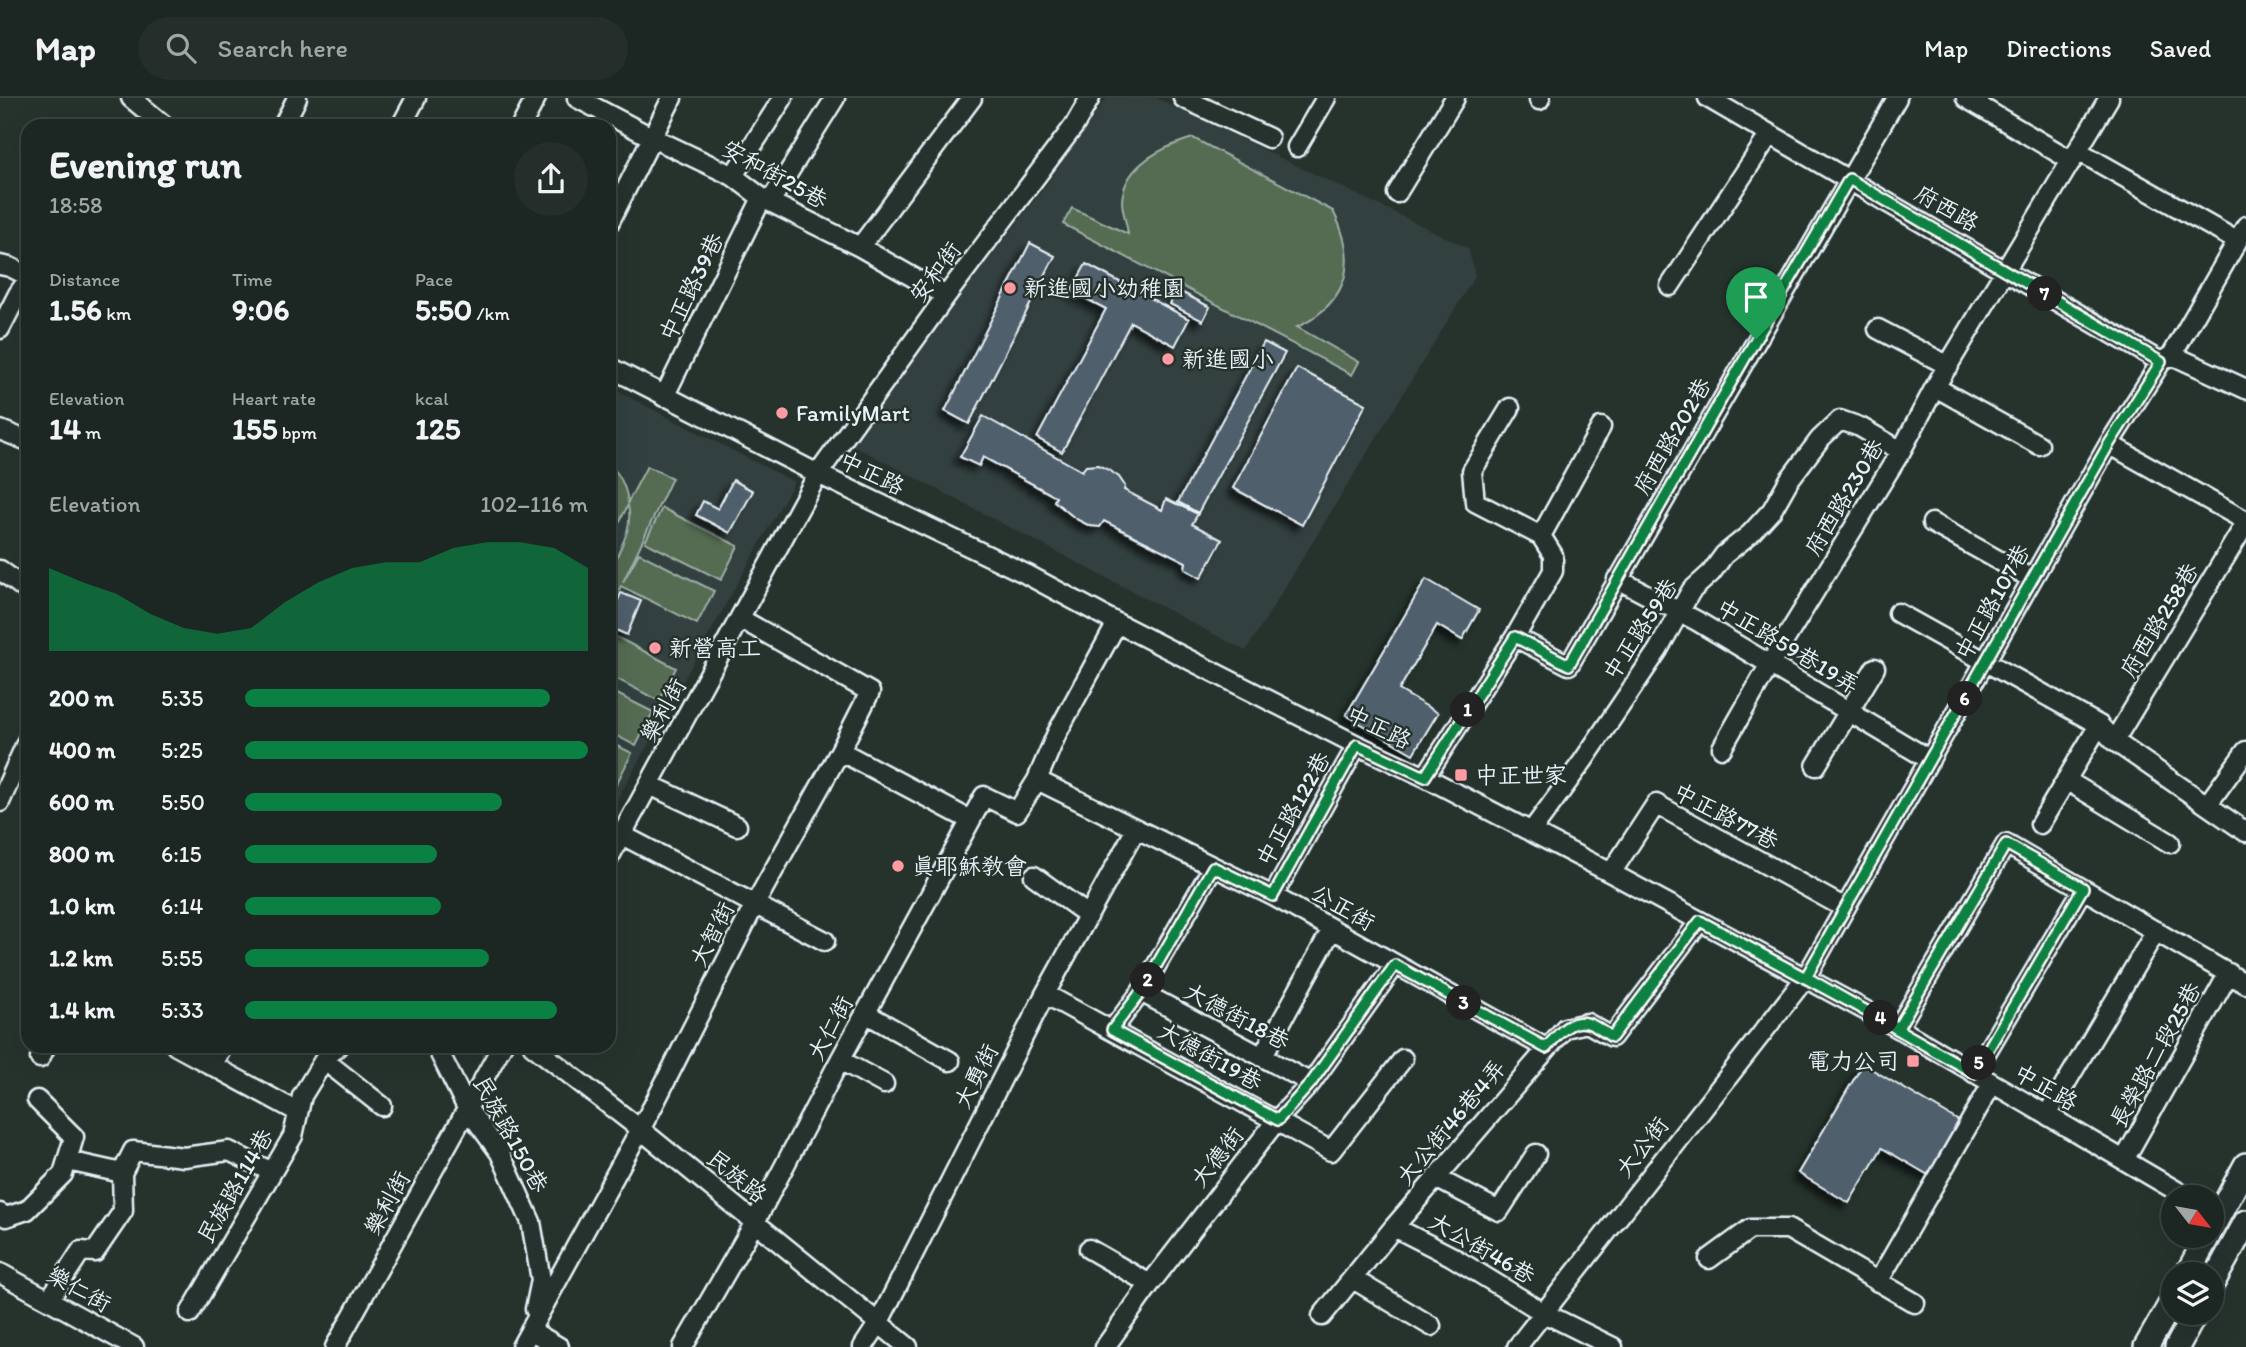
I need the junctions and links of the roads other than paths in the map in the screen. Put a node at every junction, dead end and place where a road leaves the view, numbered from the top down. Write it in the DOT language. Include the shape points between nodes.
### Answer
graph roads {
  1 [pos="131,98"];
  2 [pos="297,98"];
  3 [pos="416,98"];
  4 [pos="536,98"];
  5 [pos="577,98"];
  6 [pos="672,98"];
  7 [pos="783,98"];
  8 [pos="835,98"];
  9 [pos="972,98"];
  10 [pos="1090,98"];
  11 [pos="1183,98"];
  12 [pos="1326,98"];
  13 [pos="1455,98"];
  14 [pos="1708,98"];
  15 [pos="1897,98"];
  16 [pos="1966,98"];
  17 [pos="2109,98"];
  18 [pos="599,103"];
  19 [pos="156,119"];
  20 [pos="286,119"];
  21 [pos="405,119"];
  22 [pos="524,119"];
  23 [pos="1770,134"];
  24 [pos="651,137"];
  25 [pos="1269,138"];
  26 [pos="1297,147"];
  27 [pos="2075,156"];
  28 [pos="733,176"];
  29 [pos="1849,179"];
  30 [pos="1397,193"];
  31 [pos="766,200"];
  32 [pos="616,209"];
  33 [pos="2241,234"];
  34 [pos="860,247"];
  35 [pos="0,265"];
  36 [pos="2006,271"];
  37 [pos="21,274"];
  38 [pos="1670,286"];
  39 [pos="21,289"];
  40 [pos="946,296"];
  41 [pos="0,329"];
  42 [pos="1878,329"];
  43 [pos="2166,359"];
  44 [pos="1949,366"];
  45 [pos="616,371"];
  46 [pos="2243,382"];
  47 [pos="1936,387"];
  48 [pos="664,397"];
  49 [pos="1510,408"];
  50 [pos="1601,427"];
  51 [pos="0,430"];
  52 [pos="21,438"];
  53 [pos="2109,444"];
  54 [pos="2039,445"];
  55 [pos="1901,452"];
  56 [pos="818,474"];
  57 [pos="2246,522"];
  58 [pos="1933,523"];
  59 [pos="1541,536"];
  60 [pos="0,570"];
  61 [pos="1617,579"];
  62 [pos="2032,579"];
  63 [pos="21,585"];
  64 [pos="1679,613"];
  65 [pos="1898,613"];
  66 [pos="741,619"];
  67 [pos="1117,623"];
  68 [pos="1515,637"];
  69 [pos="1986,662"];
  70 [pos="1770,663"];
  71 [pos="1875,668"];
  72 [pos="1850,712"];
  73 [pos="2099,725"];
  74 [pos="2114,741"];
  75 [pos="1357,745"];
  76 [pos="1721,748"];
  77 [pos="840,751"];
  78 [pos="2246,751"];
  79 [pos="21,755"];
  80 [pos="1930,760"];
  81 [pos="1816,766"];
  82 [pos="1425,777"];
  83 [pos="1037,780"];
  84 [pos="2066,780"];
  85 [pos="650,785"];
  86 [pos="0,802"];
  87 [pos="2207,805"];
  88 [pos="971,820"];
  89 [pos="2040,824"];
  90 [pos="737,826"];
  91 [pos="1136,829"];
  92 [pos="2246,831"];
  93 [pos="1531,832"];
  94 [pos="622,835"];
  95 [pos="2170,843"];
  96 [pos="616,846"];
  97 [pos="1213,867"];
  98 [pos="1611,873"];
  99 [pos="1034,876"];
  100 [pos="2083,888"];
  101 [pos="1273,896"];
  102 [pos="755,904"];
  103 [pos="1846,908"];
  104 [pos="1088,915"];
  105 [pos="1700,921"];
  106 [pos="1332,929"];
  107 [pos="2156,931"];
  108 [pos="825,941"];
  109 [pos="1395,965"];
  110 [pos="2230,973"];
  111 [pos="1806,977"];
  112 [pos="2246,984"];
  113 [pos="1141,992"];
  114 [pos="1045,994"];
  115 [pos="865,1013"];
  116 [pos="1898,1028"];
  117 [pos="1112,1030"];
  118 [pos="1546,1048"];
  119 [pos="189,1053"];
  120 [pos="219,1053"];
  121 [pos="331,1053"];
  122 [pos="440,1053"];
  123 [pos="498,1053"];
  124 [pos="542,1053"];
  125 [pos="1262,1057"];
  126 [pos="1403,1059"];
  127 [pos="324,1060"];
  128 [pos="840,1060"];
  129 [pos="950,1061"];
  130 [pos="212,1066"];
  131 [pos="1974,1073"];
  132 [pos="1311,1083"];
  133 [pos="884,1084"];
  134 [pos="1992,1084"];
  135 [pos="37,1100"];
  136 [pos="382,1107"];
  137 [pos="467,1108"];
  138 [pos="298,1112"];
  139 [pos="2047,1115"];
  140 [pos="1278,1120"];
  141 [pos="640,1129"];
  142 [pos="1536,1154"];
  143 [pos="2124,1160"];
  144 [pos="68,1161"];
  145 [pos="2246,1165"];
  146 [pos="272,1172"];
  147 [pos="122,1173"];
  148 [pos="1436,1178"];
  149 [pos="2167,1185"];
  150 [pos="2224,1201"];
  151 [pos="0,1213"];
  152 [pos="2224,1221"];
  153 [pos="755,1222"];
  154 [pos="1394,1227"];
  155 [pos="2245,1227"];
  156 [pos="1089,1249"];
  157 [pos="1709,1259"];
  158 [pos="2224,1263"];
  159 [pos="0,1273"];
  160 [pos="1353,1279"];
  161 [pos="1878,1282"];
  162 [pos="1150,1284"];
  163 [pos="49,1300"];
  164 [pos="1915,1303"];
  165 [pos="1544,1312"];
  166 [pos="190,1313"];
  167 [pos="1322,1316"];
  168 [pos="2161,1321"];
  169 [pos="878,1324"];
  170 [pos="2189,1325"];
  171 [pos="1431,1326"];
  172 [pos="530,1338"];
  173 [pos="134,1347"];
  174 [pos="335,1347"];
  175 [pos="520,1347"];
  176 [pos="559,1347"];
  177 [pos="683,1347"];
  178 [pos="863,1347"];
  179 [pos="908,1347"];
  180 [pos="1105,1347"];
  181 [pos="1517,1347"];
  182 [pos="1613,1347"];
  183 [pos="2146,1347"];
  184 [pos="2177,1347"];
  1 -- 19 [label="street"];
  2 -- 20 [label="street"];
  3 -- 21 [label="street"];
  4 -- 22 [label="street"];
  5 -- 18 [label="street, 安和街25巷"];
  6 -- 24 [label="street"];
  7 -- 28 [label="street"];
  8 -- 31 [label="street, 中正路39巷"];
  9 -- 34 [label="street"];
  10 -- 40 [label="street, 安和街" via="1066,137"];
  11 -- 25 [label="street"];
  12 -- 26 [label="street"];
  13 -- 30 [label="street"];
  14 -- 23 [label="street, 府西路"];
  15 -- 29 [label="street, 府西路202巷"];
  16 -- 27 [label="street"];
  17 -- 27 [label="street, 府西路230巷"];
  18 -- 24 [label="street, 安和街25巷"];
  23 -- 29 [label="street, 府西路"];
  23 -- 38 [label="street"];
  24 -- 28 [label="street, 安和街25巷"];
  24 -- 32 [label="street"];
  27 -- 33 [label="street"];
  27 -- 36 [label="street, 府西路230巷"];
  28 -- 31 [label="street, 安和街25巷"];
  29 -- 36 [label="street, 府西路"];
  29 -- 61 [label="street, 府西路202巷"];
  31 -- 34 [label="street, 安和街25巷"];
  31 -- 48 [label="street, 中正路39巷"];
  33 -- 43 [label="street, 中正路107巷"];
  34 -- 40 [label="street, 安和街25巷"];
  35 -- 37 [label="street"];
  36 -- 43 [label="street, 府西路"];
  36 -- 44 [label="street, 府西路230巷"];
  39 -- 41 [label="street"];
  40 -- 56 [label="street, 安和街"];
  42 -- 44 [label="street"];
  43 -- 46 [label="street, 府西路"];
  43 -- 53 [label="street, 中正路107巷"];
  44 -- 47 [label="street, 府西路230巷"];
  45 -- 48 [label="street, 中正路"];
  47 -- 54 [label="street"];
  47 -- 55 [label="street, 府西路230巷"];
  48 -- 56 [label="street, 中正路"];
  49 -- 59 [label="street" via="1472,471 1475,502"];
  50 -- 59 [label="street"];
  51 -- 52 [label="street"];
  53 -- 57 [label="street"];
  53 -- 62 [label="street, 中正路107巷"];
  55 -- 64 [label="street, 中正路59巷" via="1840,420 1789,480 1772,510 1724,555"];
  55 -- 70 [label="street, 府西路230巷"];
  56 -- 66 [label="street, 樂利街"];
  56 -- 67 [label="street, 中正路"];
  57 -- 74 [label="street, 府西路258巷"];
  58 -- 62 [label="street"];
  59 -- 68 [label="street" via="1553,555 1553,571"];
  60 -- 63 [label="street"];
  61 -- 64 [label="street, 中正路59巷19弄"];
  61 -- 68 [label="street, 府西路202巷" via="1569,665"];
  62 -- 69 [label="street, 中正路107巷"];
  64 -- 70 [label="street, 中正路59巷19弄"];
  64 -- 93 [label="street, 中正路59巷"];
  65 -- 69 [label="street"];
  66 -- 77 [label="street, 大智街" via="870,692"];
  66 -- 85 [label="street, 樂利街"];
  67 -- 75 [label="street, 中正路"];
  67 -- 83 [label="street" via="1057,733"];
  68 -- 82 [label="street"];
  69 -- 73 [label="street"];
  69 -- 80 [label="street, 中正路107巷"];
  70 -- 72 [label="street, 中正路59巷19弄"];
  70 -- 76 [label="street, 府西路230巷"];
  71 -- 72 [label="street"];
  72 -- 80 [label="street, 中正路59巷19弄"];
  72 -- 81 [label="street"];
  73 -- 74 [label="street"];
  73 -- 84 [label="street"];
  74 -- 87 [label="street"];
  75 -- 82 [label="street, 中正路"];
  75 -- 101 [label="street, 中正路122巷"];
  77 -- 88 [label="street"];
  77 -- 102 [label="street, 大智街"];
  78 -- 87 [label="street"];
  79 -- 86 [label="street"];
  80 -- 103 [label="street, 中正路107巷"];
  82 -- 93 [label="street, 中正路"];
  83 -- 88 [label="street, 大仁街" via="1017,811 984,796"];
  83 -- 91 [label="street, 公正街"];
  84 -- 89 [label="street"];
  84 -- 95 [label="street"];
  85 -- 90 [label="street"];
  85 -- 94 [label="street, 樂利街"];
  87 -- 92 [label="street"];
  88 -- 115 [label="street, 大仁街"];
  91 -- 97 [label="street, 公正街"];
  91 -- 104 [label="street, 大勇街"];
  93 -- 98 [label="street, 中正路"];
  94 -- 96 [label="street, 樂利街"];
  94 -- 102 [label="street"];
  97 -- 101 [label="street, 公正街"];
  97 -- 113 [label="street"];
  98 -- 103 [label="street, 中正路77巷" via="1656,804"];
  98 -- 105 [label="street, 中正路"];
  99 -- 104 [label="street"];
  100 -- 107 [label="street, 長榮路二段25巷"];
  100 -- 116 [label="street, 長榮路二段25巷" via="2006,844"];
  100 -- 131 [label="street"];
  101 -- 106 [label="street, 公正街"];
  102 -- 108 [label="street"];
  102 -- 141 [label="street, 大智街"];
  103 -- 111 [label="street, 中正路107巷"];
  104 -- 114 [label="street, 大勇街"];
  105 -- 111 [label="street, 中正路"];
  105 -- 118 [label="street, 大公街46巷4弄" via="1612,1037 1587,1023 1574,1024"];
  106 -- 109 [label="street, 公正街"];
  106 -- 125 [label="street"];
  107 -- 110 [label="street, 長榮路二段25巷"];
  107 -- 139 [label="street"];
  109 -- 118 [label="street, 公正街"];
  109 -- 132 [label="street, 大德街"];
  110 -- 112 [label="street, 長榮路二段25巷"];
  110 -- 143 [label="street, 長榮路二段25巷"];
  111 -- 116 [label="street, 中正路"];
  111 -- 165 [label="street, 大公街"];
  113 -- 117 [label="street"];
  113 -- 125 [label="street, 大德街18巷"];
  114 -- 117 [label="street, 大德街19巷"];
  114 -- 169 [label="street, 大勇街"];
  115 -- 128 [label="street, 大仁街"];
  115 -- 129 [label="street"];
  116 -- 131 [label="street, 中正路"];
  117 -- 140 [label="street, 大德街19巷"];
  118 -- 148 [label="street, 大公街46巷4弄"];
  119 -- 130 [label="street"];
  120 -- 130 [label="street"];
  121 -- 127 [label="street, 民族路114巷"];
  122 -- 137 [label="street, 民族路150巷"];
  123 -- 137 [label="street, 樂利街"];
  124 -- 141 [label="street, 民族路"];
  125 -- 132 [label="street, 大德街18巷"];
  126 -- 140 [label="street, 大德街19巷" via="1331,1151"];
  127 -- 136 [label="street"];
  127 -- 138 [label="street, 民族路114巷" via="302,1096"];
  128 -- 133 [label="street"];
  128 -- 153 [label="street, 大仁街"];
  130 -- 138 [label="street"];
  131 -- 134 [label="street, 中正路"];
  132 -- 140 [label="street, 大德街"];
  134 -- 139 [label="street, 中正路"];
  134 -- 161 [label="street"];
  135 -- 144 [label="street" via="74,1137"];
  137 -- 172 [label="street, 民族路150巷" via="500,1153 531,1222 541,1280"];
  137 -- 174 [label="street, 樂利街"];
  138 -- 146 [label="street, 民族路114巷" via="293,1136"];
  139 -- 143 [label="street, 中正路"];
  140 -- 162 [label="street, 大德街"];
  141 -- 153 [label="street, 民族路"];
  141 -- 172 [label="street, 大智街"];
  142 -- 148 [label="street" via="1499,1211"];
  143 -- 149 [label="street, 中正路"];
  144 -- 147 [label="street"];
  144 -- 151 [label="street" via="63,1174 27,1210 6,1217"];
  145 -- 150 [label="main road"];
  146 -- 147 [label="street" via="229,1151 184,1157 133,1151"];
  146 -- 166 [label="street, 民族路114巷"];
  147 -- 163 [label="street" via="123,1211 95,1252 81,1251"];
  148 -- 154 [label="street, 大公街46巷4弄"];
  152 -- 155 [label="street"];
  153 -- 169 [label="street, 民族路"];
  153 -- 177 [label="street, 大仁街"];
  154 -- 160 [label="street, 大公街46巷4弄"];
  154 -- 165 [label="street, 大公街46巷"];
  155 -- 158 [label="main road"];
  156 -- 162 [label="street"];
  157 -- 161 [label="street" via="1750,1229 1788,1229"];
  159 -- 163 [label="street, 樂仁街"];
  160 -- 167 [label="street, 大公街46巷4弄"];
  160 -- 171 [label="street"];
  161 -- 164 [label="street"];
  162 -- 180 [label="street, 大德街"];
  163 -- 173 [label="street, 樂仁街"];
  165 -- 181 [label="street, 大公街"];
  165 -- 182 [label="street"];
  168 -- 183 [label="main road"];
  169 -- 178 [label="street, 大勇街"];
  169 -- 179 [label="street, 民族路"];
  170 -- 184 [label="main road"];
  172 -- 175 [label="street, 民族路150巷"];
  172 -- 176 [label="street"];
}
